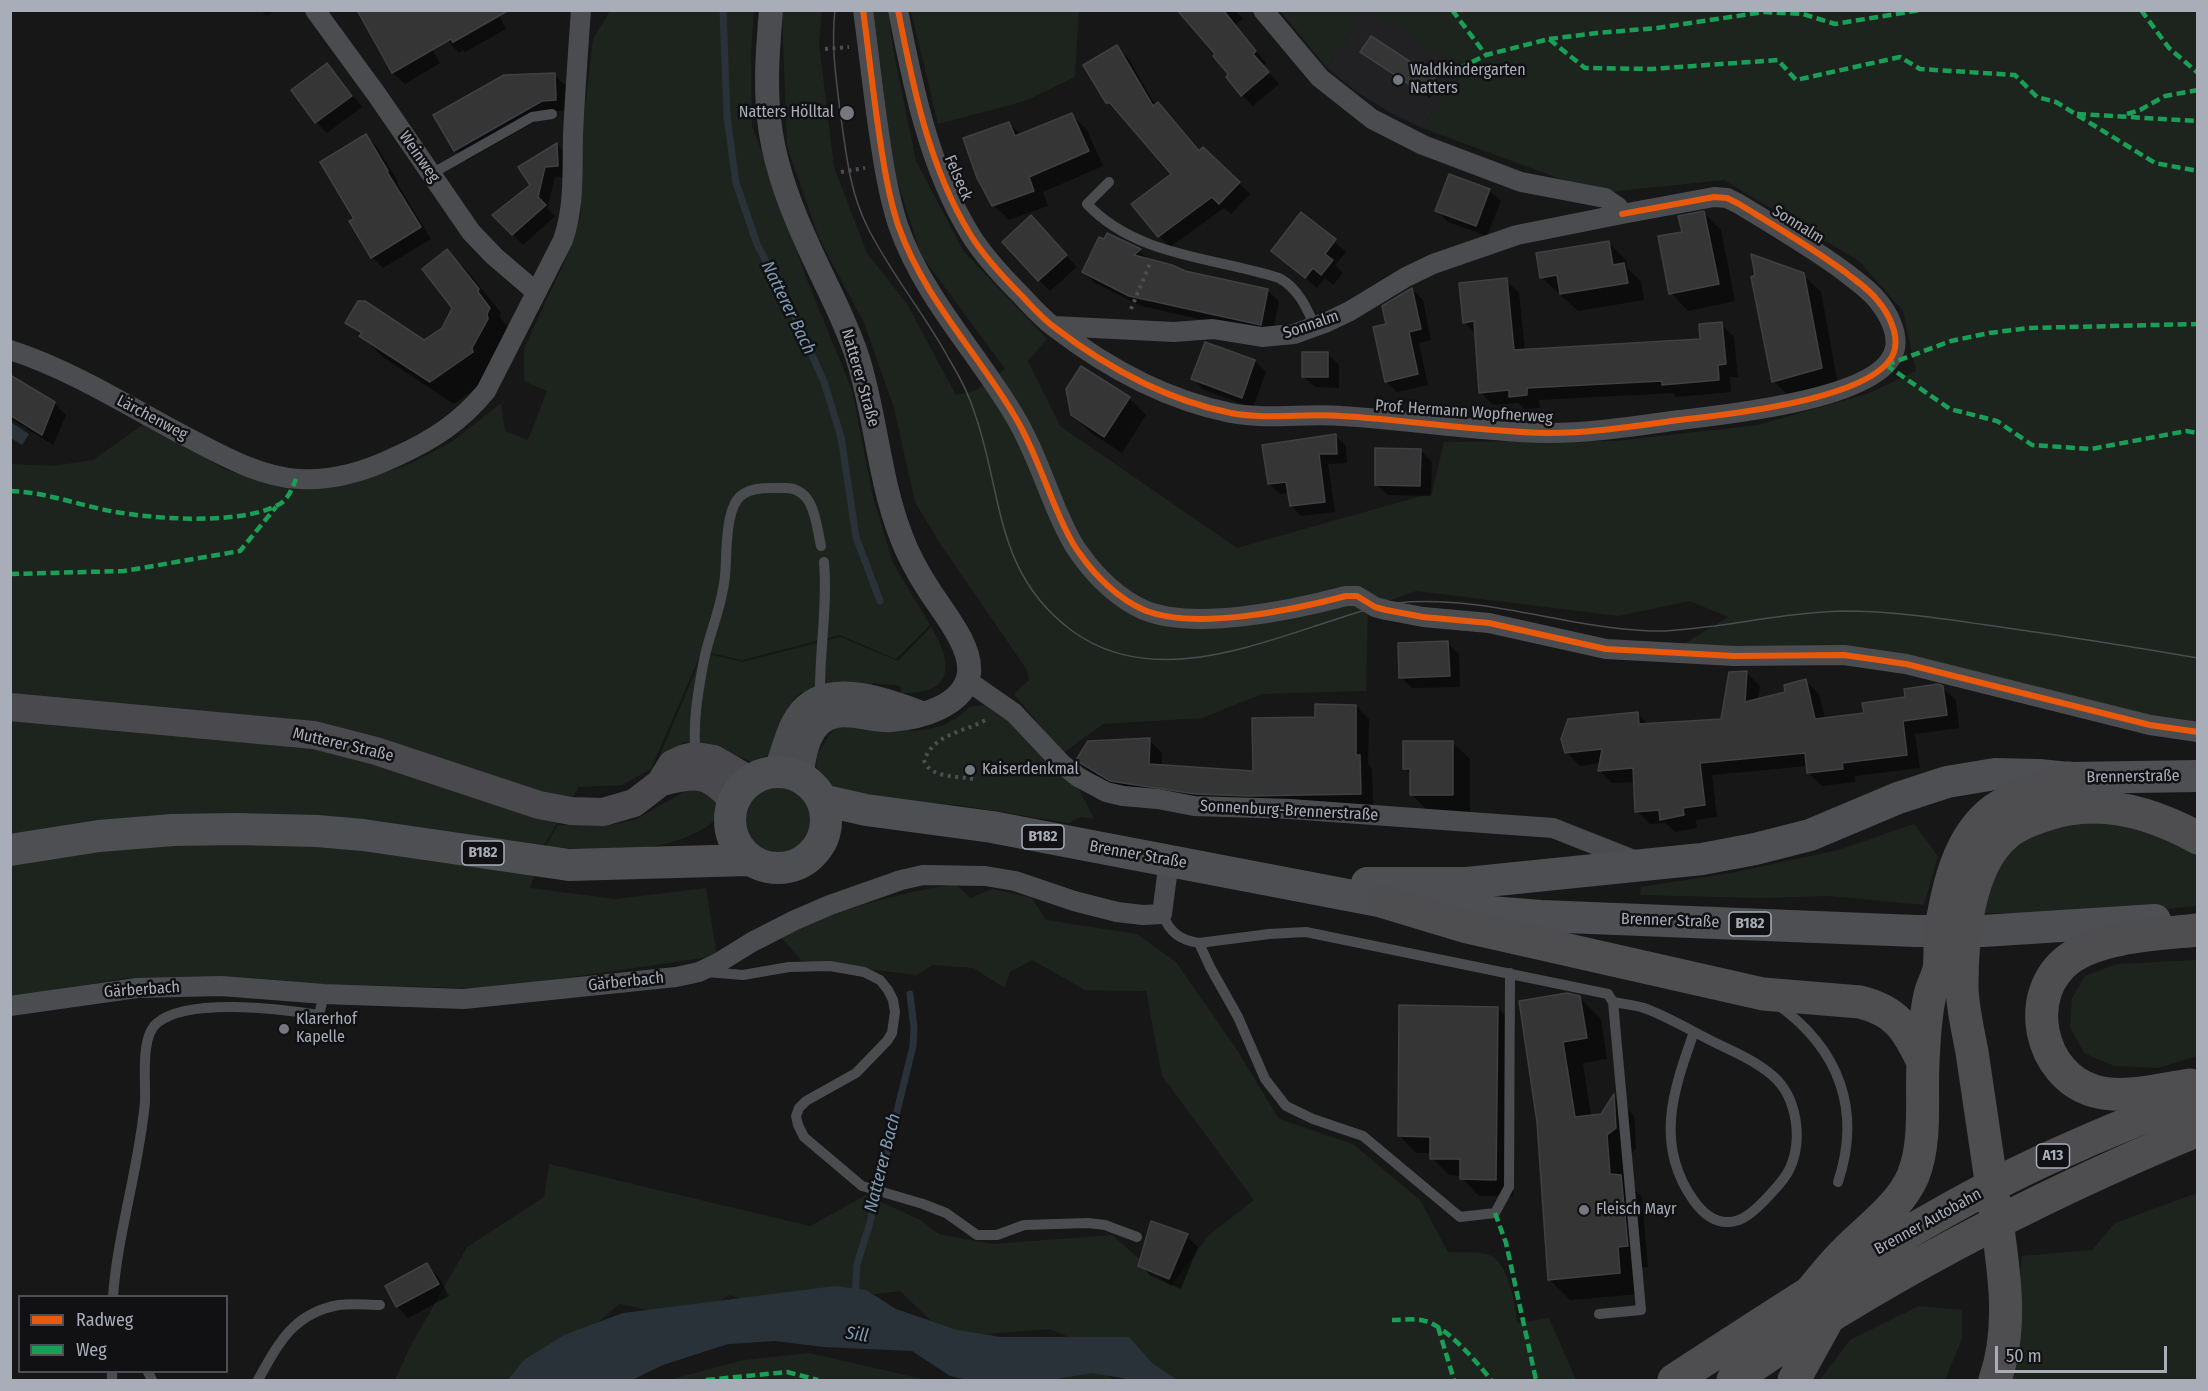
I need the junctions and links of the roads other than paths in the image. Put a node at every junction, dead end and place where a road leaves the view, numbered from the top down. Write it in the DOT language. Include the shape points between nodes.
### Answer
graph roads {
  1 [pos="315,10"];
  2 [pos="581,10"];
  3 [pos="771,10"];
  4 [pos="863,10"];
  5 [pos="898,10"];
  6 [pos="1263,10"];
  7 [pos="552,114"];
  8 [pos="431,174"];
  9 [pos="1109,182"];
  10 [pos="1622,214"];
  11 [pos="536,292"];
  12 [pos="1052,326"];
  13 [pos="1315,327"];
  14 [pos="10,350"];
  15 [pos="1886,365"];
  16 [pos="821,546"];
  17 [pos="824,562"];
  18 [pos="968,681"];
  19 [pos="820,697"];
  20 [pos="10,707"];
  21 [pos="922,713"];
  22 [pos="2198,732"];
  23 [pos="696,756"];
  24 [pos="2198,776"];
  25 [pos="2069,778"];
  26 [pos="660,783"];
  27 [pos="758,792"];
  28 [pos="822,800"];
  29 [pos="916,818"];
  30 [pos="825,834"];
  31 [pos="2198,838"];
  32 [pos="10,850"];
  33 [pos="749,860"];
  34 [pos="1169,860"];
  35 [pos="650,861"];
  36 [pos="1644,864"];
  37 [pos="1964,878"];
  38 [pos="1288,883"];
  39 [pos="1384,902"];
  40 [pos="1162,914"];
  41 [pos="2198,916"];
  42 [pos="2198,930"];
  43 [pos="1199,943"];
  44 [pos="699,972"];
  45 [pos="1510,973"];
  46 [pos="1944,986"];
  47 [pos="324,994"];
  48 [pos="1763,994"];
  49 [pos="1613,1002"];
  50 [pos="10,1006"];
  51 [pos="1694,1032"];
  52 [pos="1923,1062"];
  53 [pos="2198,1084"];
  54 [pos="2198,1095"];
  55 [pos="2198,1130"];
  56 [pos="1838,1182"];
  57 [pos="1137,1237"];
  58 [pos="1996,1278"];
  59 [pos="1811,1291"];
  60 [pos="113,1295"];
  61 [pos="380,1305"];
  62 [pos="1599,1314"];
  63 [pos="1828,1318"];
  64 [pos="258,1380"];
  65 [pos="1674,1380"];
  66 [pos="1733,1380"];
  67 [pos="1794,1380"];
  68 [pos="1978,1380"];
  69 [pos="1995,1380"];
  1 -- 8 [label="street, Weinweg"];
  2 -- 11 [label="street" via="572,211 563,240"];
  3 -- 18 [label="street, Natterer Straße" via="767,100 778,164 803,233 857,357 900,536 964,645 969,660"];
  4 -- 22 [label="street" via="883,165 905,244 931,294 1013,413 1078,553 1127,601 1155,614 1192,618 1264,614 1357,596 1386,610 1489,623 1606,649 1734,656 1844,655 1906,664 2131,721"];
  5 -- 12 [label="street, Felseck" via="925,127 952,199 985,256"];
  6 -- 10 [label="street" via="1320,78 1372,119 1423,145 1521,182 1605,198"];
  7 -- 8 [label="lane" via="531,117"];
  8 -- 11 [label="street, Weinweg" via="482,245"];
  9 -- 13 [label="lane" via="1087,204 1104,220 1158,247 1280,278 1300,297"];
  10 -- 13 [label="street, Sonnalm" via="1506,238 1433,264"];
  10 -- 15 [label="street, Sonnalm" via="1714,196 1739,204 1832,263 1876,298 1887,313 1895,336 1895,351"];
  11 -- 14 [label="street, Lärchenweg" via="486,391 456,423 383,463 337,476 296,479 266,473 59,369"];
  12 -- 13 [label="street, Sonnalm" via="1151,331 1219,329 1262,337"];
  12 -- 15 [label="street, Prof. Hermann Wopfnerweg" via="1146,386 1220,410 1268,416 1349,416 1501,431 1581,433 1773,407 1849,387"];
  16 -- 23 [label="lane" via="811,505 800,491 762,488 738,499 730,520 721,604 704,661 695,724"];
  17 -- 19 [label="lane"];
  18 -- 21 [label="street" via="950,702"];
  18 -- 36 [label="street, Sonnenburg-Brennerstraße" via="1014,713 1078,777 1106,792 1194,806 1553,828"];
  19 -- 21 [label="street" via="853,695"];
  19 -- 27 [label="street" via="798,714 780,760"];
  20 -- 26 [label="main road, Mutterer Straße" via="314,735 571,812 617,810 634,803"];
  21 -- 27 [label="street" via="890,720 847,714 829,719"];
  23 -- 26 [label="main road, Mutterer Straße" via="672,765"];
  23 -- 27 [label="main road" via="714,759"];
  24 -- 25 [label="main road, Brennerstraße / B182"];
  25 -- 36 [label="main road, Brenner Straße / B182" via="1995,774 1947,782 1810,835 1702,859"];
  25 -- 37 [label="highway" via="2024,794 1993,811 1977,827 1959,856"];
  26 -- 27 [label="main road, Mutterer Straße" via="688,775"];
  27 -- 28 [label="main road" via="813,787"];
  27 -- 33 [label="main road" via="740,852"];
  27 -- 35 [label="main road, B182" via="696,846"];
  28 -- 29 [label="main road, Brenner Straße / B182"];
  28 -- 30 [label="main road" via="826,811"];
  29 -- 30 [label="main road, Brenner Straße / B182" via="858,825"];
  29 -- 34 [label="main road, Brenner Straße / B182" via="992,827"];
  30 -- 33 [label="main road, B182" via="808,859 794,867 763,867"];
  31 -- 37 [label="highway" via="2144,814 2082,807 2029,821 2004,836 1986,860"];
  32 -- 35 [label="main road, B182" via="99,836 236,828 363,836 568,865"];
  33 -- 35 [label="main road, B182"];
  34 -- 38 [label="main road, Brenner Straße / B182"];
  34 -- 40 [label="street"];
  36 -- 38 [label="main road, Brenner Straße / B182" via="1467,883"];
  37 -- 46 [label="highway" via="1941,929"];
  38 -- 39 [label="main road, Brenner Straße / B182"];
  39 -- 41 [label="main road, Brenner Straße / B182" via="1541,916 1916,931 2117,924"];
  39 -- 48 [label="highway" via="1467,927"];
  40 -- 43 [label="lane" via="1167,927 1178,937"];
  40 -- 44 [label="street, Gärberbach" via="1118,912 1015,881 985,876 923,875 795,920"];
  42 -- 53 [label="highway" via="2131,939 2081,952 2062,965 2049,981 2041,1017 2046,1045 2055,1063 2085,1088 2112,1094"];
  43 -- 45 [label="lane" via="1306,933"];
  43 -- 45 [label="lane" via="1265,1079 1286,1106 1363,1136 1460,1217 1495,1213 1509,1187"];
  44 -- 47 [label="street, Gärberbach" via="464,999"];
  44 -- 57 [label="lane" via="743,975 789,967 830,966 864,972 884,985 895,1012 887,1041 856,1073 806,1101 796,1116 804,1137 862,1186 946,1213 977,1235 1024,1226 1088,1223"];
  45 -- 49 [label="lane" via="1608,994"];
  46 -- 52 [label="highway"];
  46 -- 58 [label="highway" via="1979,1161"];
  47 -- 50 [label="street, Gärberbach" via="221,986 137,988"];
  47 -- 60 [label="lane" via="319,1015 270,1008 191,1010 169,1016 152,1028 147,1045 141,1140"];
  48 -- 52 [label="highway" via="1876,1006 1903,1026"];
  48 -- 56 [label="lane" via="1811,1033 1824,1049 1840,1082 1848,1141"];
  49 -- 51 [label="lane" via="1644,1008"];
  49 -- 62 [label="lane" via="1641,1310"];
  51 -- 51 [label="lane" via="1756,1063 1775,1077 1796,1115 1796,1146 1790,1169 1778,1187 1741,1220 1715,1220 1700,1209 1687,1191 1675,1161 1671,1107"];
  52 -- 59 [label="highway" via="1921,1137 1913,1176 1888,1211 1845,1251"];
  54 -- 59 [label="highway, Brenner Autobahn / A13" via="2006,1179 1914,1228"];
  55 -- 63 [label="highway, Brenner Autobahn / A13" via="2110,1166 2016,1212 1871,1290"];
  58 -- 68 [label="highway" via="1986,1358"];
  58 -- 69 [label="highway" via="2006,1328"];
  59 -- 65 [label="highway, Brenner Autobahn / A13"];
  61 -- 64 [label="lane" via="340,1305 298,1323 282,1337"];
  63 -- 66 [label="highway, Brenner Autobahn / A13"];
  63 -- 67 [label="highway"];
}
